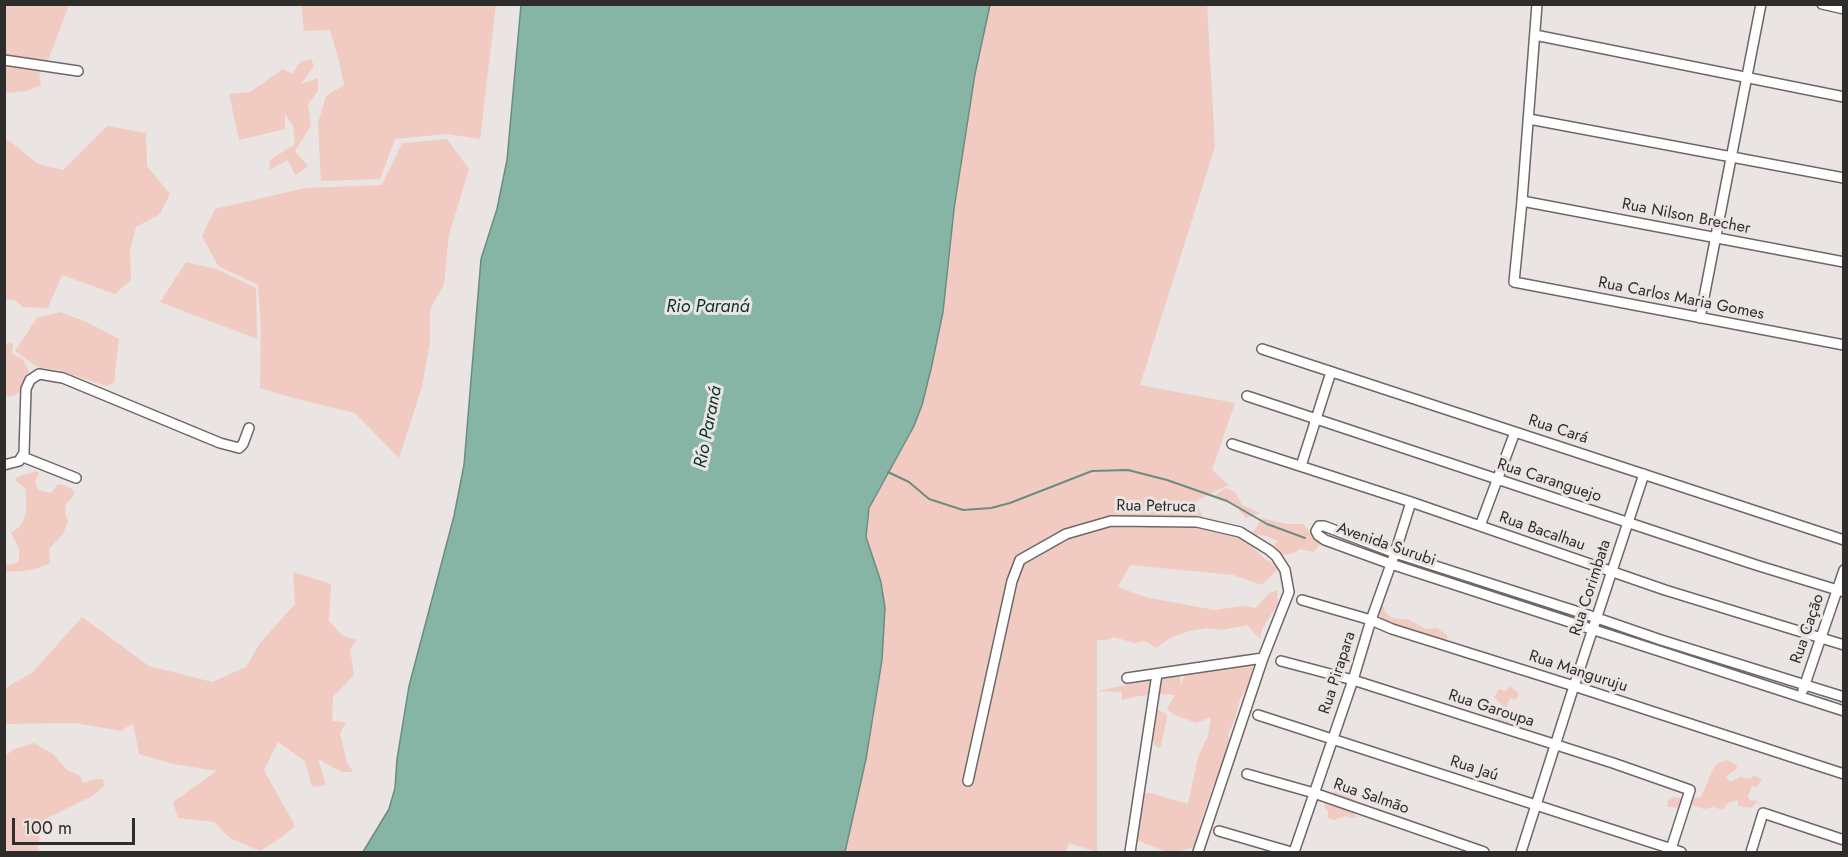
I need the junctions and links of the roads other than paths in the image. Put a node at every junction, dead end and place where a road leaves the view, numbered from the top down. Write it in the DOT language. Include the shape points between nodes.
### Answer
graph roads {
  1 [pos="1537,4"];
  2 [pos="1761,4"];
  3 [pos="1822,4"];
  4 [pos="1844,9"];
  5 [pos="1535,35"];
  6 [pos="4,60"];
  7 [pos="78,71"];
  8 [pos="1748,78"];
  9 [pos="1844,97"];
  10 [pos="1528,119"];
  11 [pos="1732,158"];
  12 [pos="1844,178"];
  13 [pos="1522,201"];
  14 [pos="1716,238"];
  15 [pos="1844,262"];
  16 [pos="1701,318"];
  17 [pos="1844,345"];
  18 [pos="1262,349"];
  19 [pos="1331,372"];
  20 [pos="1247,396"];
  21 [pos="1317,418"];
  22 [pos="249,428"];
  23 [pos="1515,432"];
  24 [pos="1232,444"];
  25 [pos="23,457"];
  26 [pos="4,465"];
  27 [pos="1302,466"];
  28 [pos="1644,474"];
  29 [pos="76,478"];
  30 [pos="1498,480"];
  31 [pos="1411,502"];
  32 [pos="1628,522"];
  33 [pos="1480,526"];
  34 [pos="1844,540"];
  35 [pos="1395,553"];
  36 [pos="1391,564"];
  37 [pos="1844,570"];
  38 [pos="1613,571"];
  39 [pos="1840,591"];
  40 [pos="1302,600"];
  41 [pos="1597,618"];
  42 [pos="1371,620"];
  43 [pos="1594,629"];
  44 [pos="1821,638"];
  45 [pos="1844,645"];
  46 [pos="1263,658"];
  47 [pos="1281,661"];
  48 [pos="1157,674"];
  49 [pos="1127,678"];
  50 [pos="1353,680"];
  51 [pos="1804,685"];
  52 [pos="1574,686"];
  53 [pos="1801,697"];
  54 [pos="1844,698"];
  55 [pos="1844,711"];
  56 [pos="1258,715"];
  57 [pos="1332,739"];
  58 [pos="1555,745"];
  59 [pos="1247,774"];
  60 [pos="1844,774"];
  61 [pos="968,781"];
  62 [pos="1314,793"];
  63 [pos="1536,804"];
  64 [pos="1219,831"];
  65 [pos="1844,840"];
  66 [pos="1674,851"];
  67 [pos="1130,852"];
  68 [pos="1198,852"];
  69 [pos="1292,852"];
  70 [pos="1485,852"];
  71 [pos="1521,852"];
  72 [pos="1751,852"];
  1 -- 5 [label="street"];
  2 -- 8 [label="street"];
  3 -- 4 [label="street"];
  5 -- 8 [label="street"];
  5 -- 10 [label="street"];
  6 -- 7 [label="street"];
  8 -- 9 [label="street"];
  8 -- 11 [label="street"];
  10 -- 11 [label="street"];
  10 -- 13 [label="street"];
  11 -- 12 [label="street"];
  11 -- 14 [label="street"];
  13 -- 14 [label="street, Rua Nilson Brecher"];
  13 -- 16 [label="street, Rua Carlos Maria Gomes" via="1514,282"];
  14 -- 15 [label="street, Rua Nilson Brecher"];
  14 -- 16 [label="street"];
  16 -- 17 [label="street, Rua Carlos Maria Gomes"];
  18 -- 19 [label="street, Rua Cará"];
  19 -- 21 [label="street"];
  19 -- 23 [label="street, Rua Cará"];
  20 -- 21 [label="street, Rua Caranguejo"];
  21 -- 27 [label="street"];
  21 -- 30 [label="street, Rua Caranguejo"];
  22 -- 25 [label="street" via="239,448 63,378 39,374 26,389"];
  23 -- 28 [label="street, Rua Cará"];
  23 -- 30 [label="street"];
  24 -- 27 [label="street, Rua Bacalhau"];
  25 -- 26 [label="street"];
  25 -- 29 [label="street"];
  27 -- 31 [label="street, Rua Bacalhau"];
  28 -- 32 [label="street, Rua Corimbata"];
  28 -- 34 [label="street, Rua Cará"];
  30 -- 32 [label="street, Rua Caranguejo"];
  30 -- 33 [label="street"];
  31 -- 33 [label="street, Rua Bacalhau"];
  31 -- 35 [label="street, Rua Pirapara"];
  32 -- 38 [label="street, Rua Corimbata"];
  32 -- 39 [label="street, Rua Caranguejo"];
  33 -- 38 [label="street, Rua Bacalhau"];
  35 -- 36 [label="street, Rua Pirapara"];
  35 -- 36 [label="street, Avenida Surubi" via="1324,526 1316,531 1325,540"];
  35 -- 41 [label="street, Avenida Surubi"];
  36 -- 42 [label="street, Rua Pirapara"];
  36 -- 43 [label="street, Avenida Surubi"];
  37 -- 39 [label="street, Rua Cação"];
  38 -- 41 [label="street, Rua Corimbata"];
  38 -- 44 [label="street, Rua Bacalhau"];
  39 -- 44 [label="street, Rua Cação"];
  40 -- 42 [label="street, Rua Manguruju"];
  41 -- 43 [label="street, Rua Corimbata"];
  41 -- 51 [label="street, Avenida Surubi"];
  42 -- 50 [label="street, Rua Pirapara"];
  42 -- 52 [label="street, Rua Manguruju"];
  43 -- 52 [label="street, Rua Corimbata"];
  43 -- 53 [label="street, Avenida Surubi"];
  44 -- 45 [label="street, Rua Bacalhau"];
  44 -- 51 [label="street, Rua Cação"];
  46 -- 48 [label="street"];
  46 -- 61 [label="street, Rua Petruca" via="1289,592 1286,570 1269,550 1240,532 1197,522 1111,521 1066,534 1020,560"];
  46 -- 68 [label="street, Rua Petruca"];
  47 -- 50 [label="street, Rua Garoupa"];
  48 -- 49 [label="street"];
  48 -- 67 [label="street"];
  50 -- 57 [label="street, Rua Pirapara"];
  50 -- 58 [label="street, Rua Garoupa"];
  51 -- 53 [label="street, Rua Cação"];
  51 -- 54 [label="street, Avenida Surubi"];
  52 -- 58 [label="street, Rua Corimbata"];
  52 -- 60 [label="street, Rua Manguruju"];
  53 -- 55 [label="street, Avenida Surubi"];
  56 -- 57 [label="street, Rua Jaú"];
  57 -- 62 [label="street, Rua Pirapara"];
  57 -- 63 [label="street, Rua Jaú"];
  58 -- 63 [label="street, Rua Corimbata"];
  58 -- 66 [label="street, Rua Garoupa" via="1690,790"];
  59 -- 62 [label="street, Rua Salmão"];
  62 -- 69 [label="street, Rua Pirapara"];
  62 -- 70 [label="street, Rua Salmão"];
  63 -- 66 [label="street, Rua Jaú"];
  63 -- 71 [label="street, Rua Corimbata"];
  64 -- 69 [label="street"];
  65 -- 72 [label="street" via="1763,813"];
}
